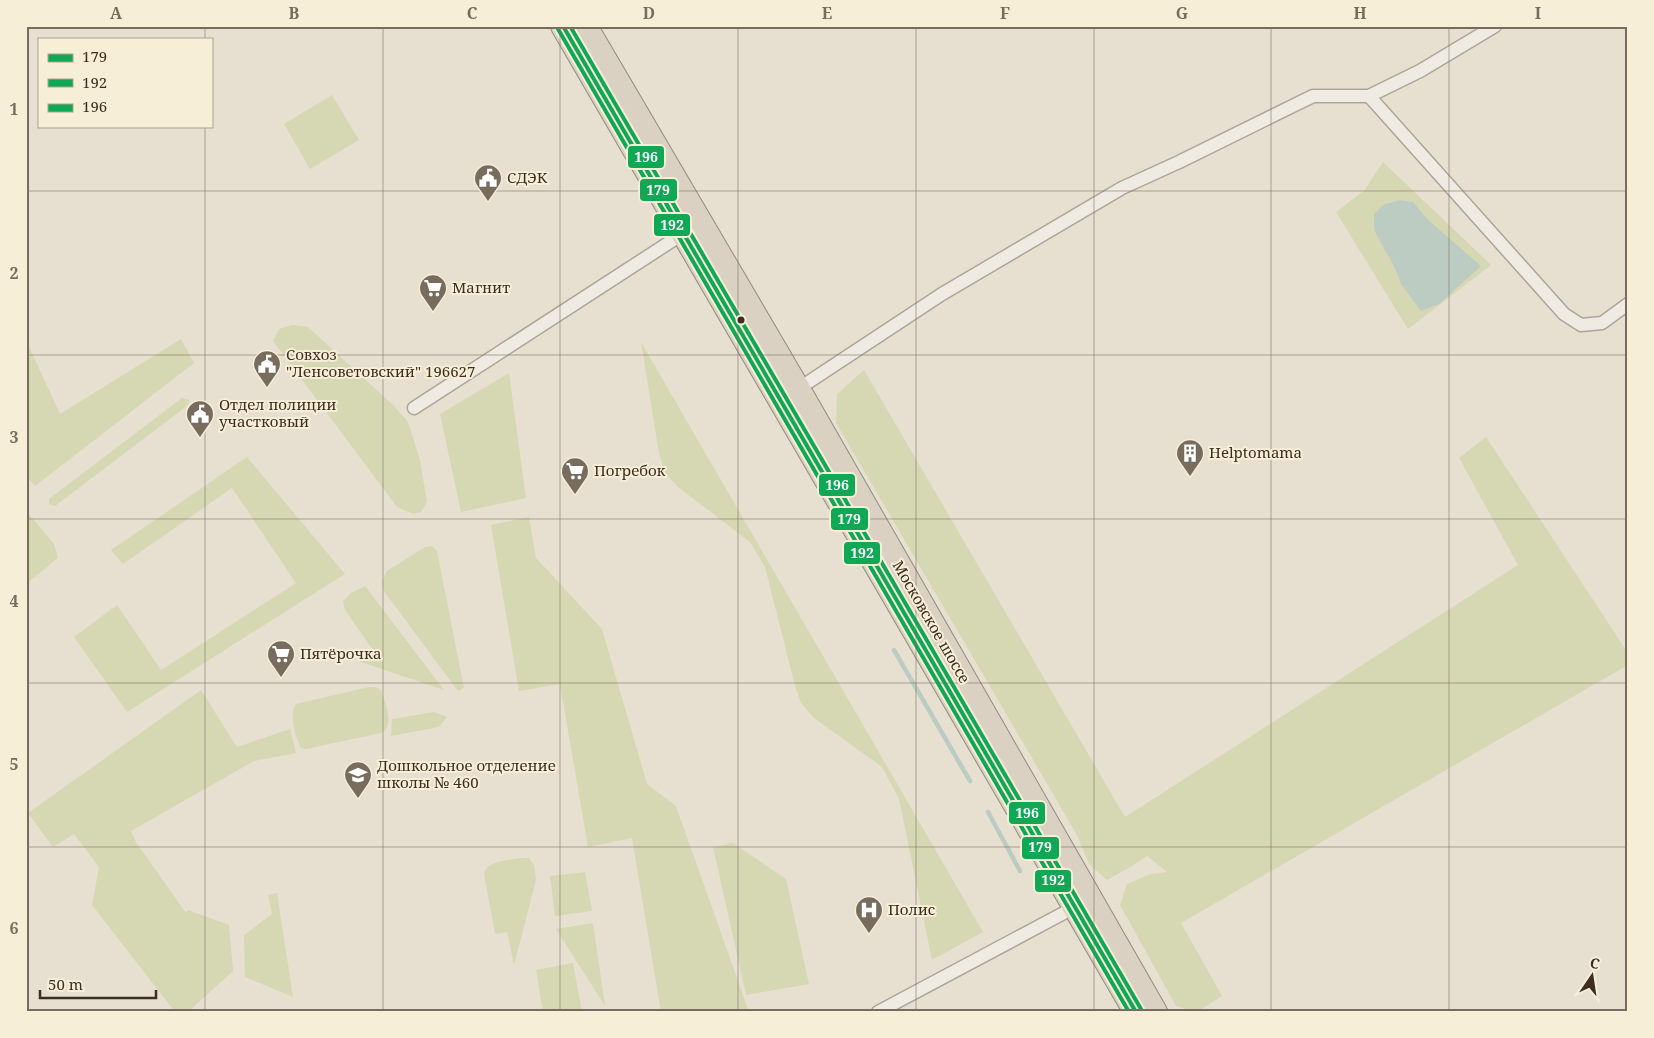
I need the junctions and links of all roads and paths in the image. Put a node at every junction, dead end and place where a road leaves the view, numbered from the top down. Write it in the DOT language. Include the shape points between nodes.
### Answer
graph roads {
  1 [pos="563,26"];
  2 [pos="585,26"];
  3 [pos="1495,26"];
  4 [pos="1369,96"];
  5 [pos="691,228"];
  6 [pos="1628,304"];
  7 [pos="789,395"];
  8 [pos="414,408"];
  9 [pos="1075,907"];
  10 [pos="878,1012"];
  11 [pos="1136,1012"];
  12 [pos="1155,1012"];
  1 -- 5 [label="highway, Московское шоссе"];
  2 -- 5 [label="highway, Московское шоссе"];
  3 -- 4 [label="street" via="1420,72"];
  4 -- 6 [label="street" via="1564,314 1581,325 1602,323"];
  4 -- 7 [label="street" via="1313,96 1122,188 942,294"];
  5 -- 7 [label="highway, Московское шоссе"];
  5 -- 8 [label="street"];
  7 -- 9 [label="highway, Московское шоссе"];
  7 -- 12 [label="highway, Московское шоссе"];
  9 -- 10 [label="street"];
  9 -- 11 [label="highway, Московское шоссе"];
}
